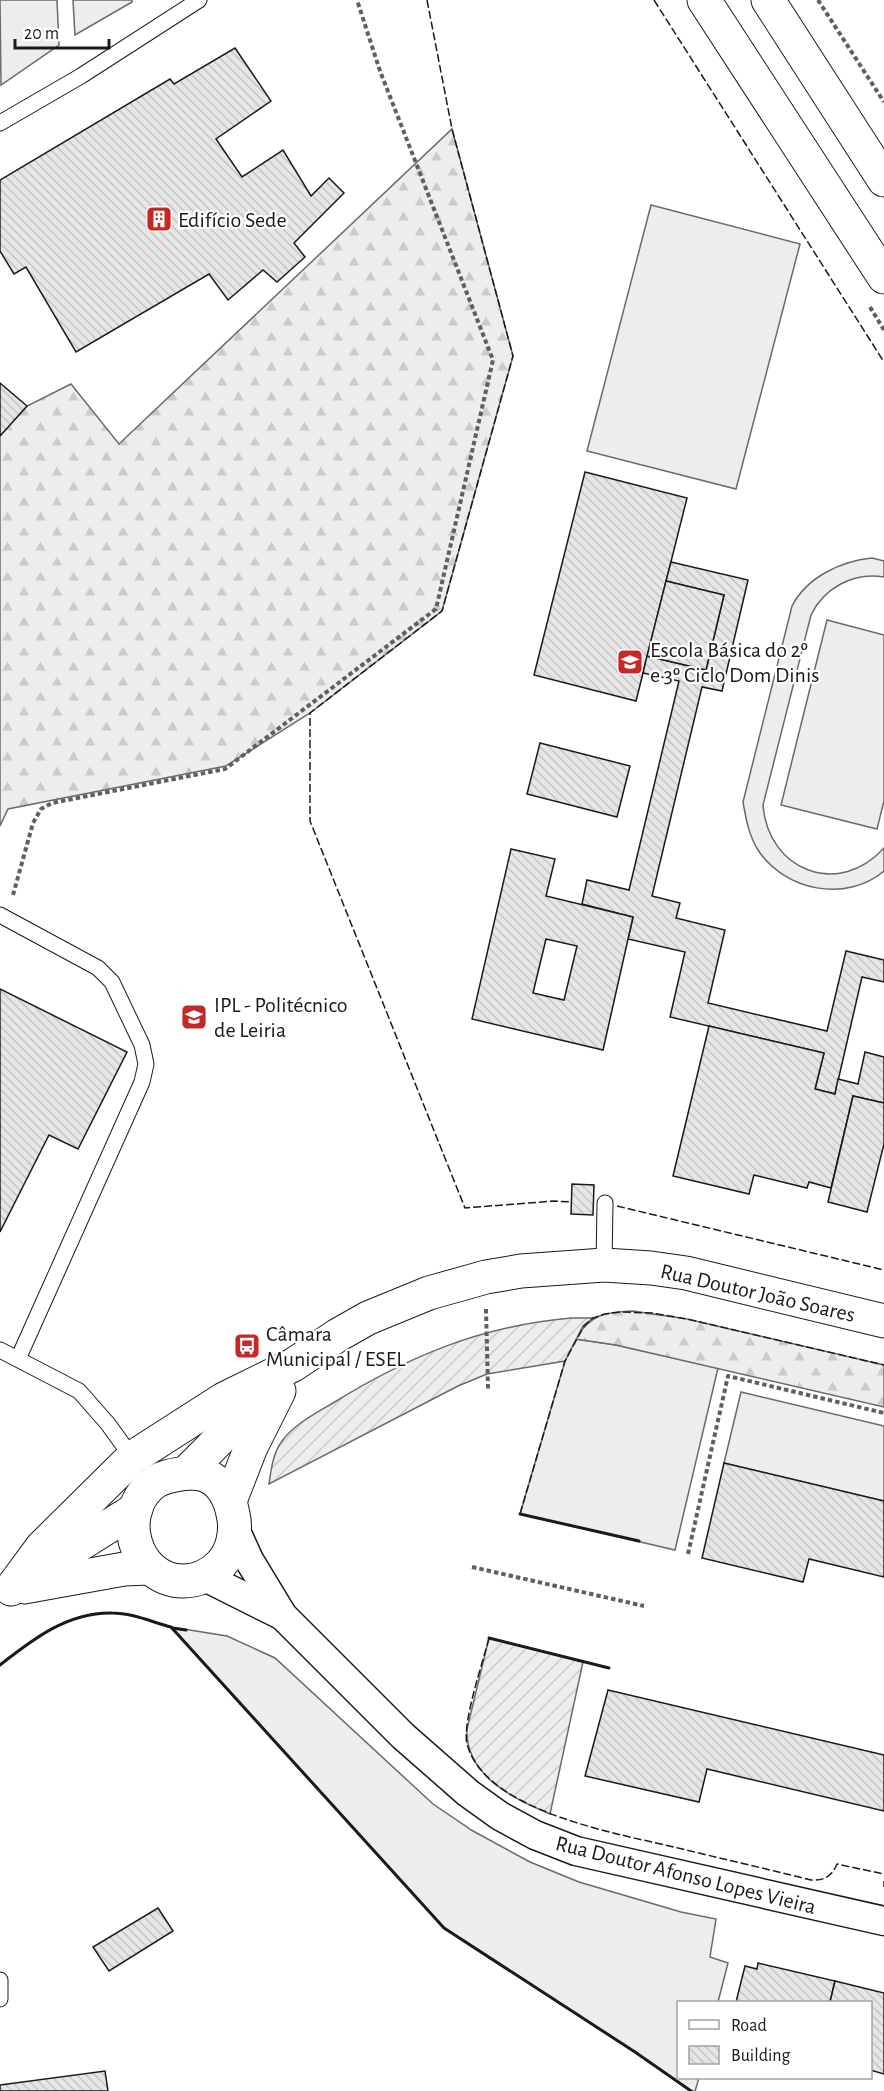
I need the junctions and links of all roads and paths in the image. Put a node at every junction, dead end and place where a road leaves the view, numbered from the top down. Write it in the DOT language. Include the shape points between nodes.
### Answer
graph roads {
  1 [pos="199,0"];
  2 [pos="357,0"];
  3 [pos="704,0"];
  4 [pos="768,0"];
  5 [pos="818,0"];
  6 [pos="884,102"];
  7 [pos="0,123"];
  8 [pos="884,180"];
  9 [pos="884,277"];
  10 [pos="3,916"];
  11 [pos="605,1203"];
  12 [pos="604,1265"];
  13 [pos="486,1277"];
  14 [pos="884,1321"];
  15 [pos="0,1350"];
  16 [pos="18,1359"];
  17 [pos="293,1365"];
  18 [pos="488,1389"];
  19 [pos="884,1413"];
  20 [pos="132,1458"];
  21 [pos="186,1473"];
  22 [pos="144,1496"];
  23 [pos="232,1515"];
  24 [pos="688,1554"];
  25 [pos="472,1567"];
  26 [pos="149,1568"];
  27 [pos="205,1577"];
  28 [pos="5,1593"];
  29 [pos="644,1606"];
  30 [pos="283,1616"];
  31 [pos="884,1921"];
  32 [pos="0,1980"];
  33 [pos="0,1999"];
  1 -- 7 [label="lane"];
  2 -- 10 [label="path" via="493,360 436,609 225,769 52,803 41,809"];
  3 -- 9 [label="main road"];
  4 -- 8 [label="main road"];
  5 -- 6 [label="path"];
  10 -- 16 [label="lane" via="98,968 112,982 142,1045 146,1064 142,1082"];
  11 -- 12 [label="lane"];
  12 -- 13 [label="main road, Rua Doutor João Soares"];
  12 -- 14 [label="main road, Rua Doutor João Soares" via="687,1273"];
  13 -- 17 [label="main road, Rua Doutor João Soares" via="387,1309"];
  13 -- 18 [label="path"];
  15 -- 16 [label="lane"];
  16 -- 20 [label="lane" via="79,1391"];
  17 -- 20 [label="main road, Rua Doutor João Soares" via="224,1399"];
  17 -- 21 [label="main road, Rua Doutor João Soares"];
  17 -- 23 [label="main road, Rua Doutor João Soares" via="262,1424"];
  19 -- 24 [label="path" via="728,1376"];
  20 -- 22 [label="lane"];
  20 -- 28 [label="main road, Rua Doutor João Soares" via="42,1547"];
  21 -- 22 [label="main road" via="170,1475"];
  21 -- 23 [label="main road" via="204,1475 216,1482 224,1490"];
  22 -- 26 [label="main road" via="133,1539"];
  22 -- 28 [label="main road"];
  23 -- 27 [label="main road" via="231,1547 223,1562"];
  23 -- 30 [label="street, Rua Doutor Afonso Lopes Vieira" via="249,1560"];
  25 -- 29 [label="path"];
  26 -- 27 [label="main road" via="175,1581"];
  26 -- 28 [label="main road" via="123,1569"];
  27 -- 30 [label="street, Rua Doutor Afonso Lopes Vieira"];
  30 -- 31 [label="street, Rua Doutor Afonso Lopes Vieira" via="403,1736 468,1793 535,1835 576,1851"];
  32 -- 33 [label="lane"];
}
